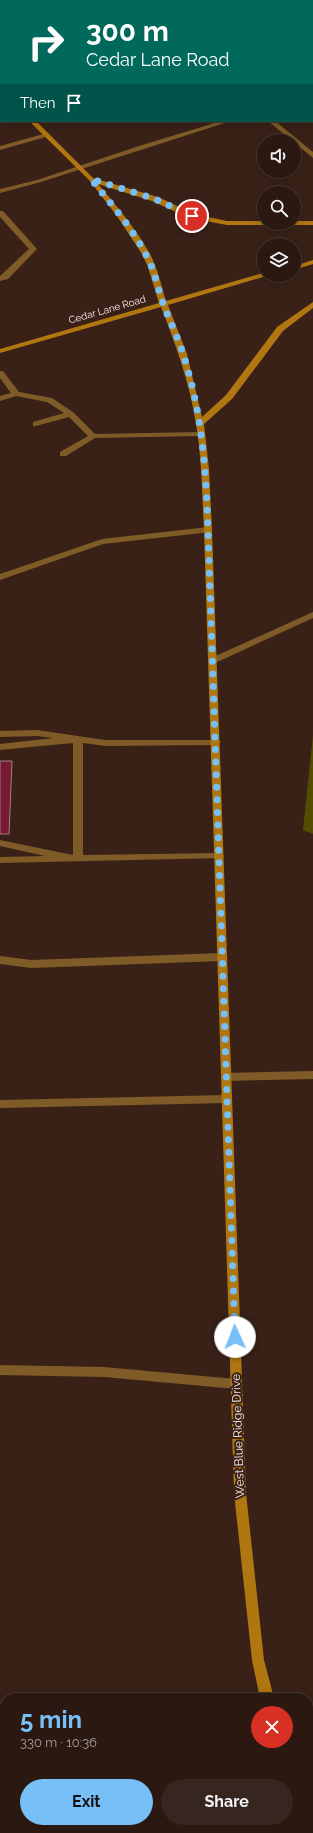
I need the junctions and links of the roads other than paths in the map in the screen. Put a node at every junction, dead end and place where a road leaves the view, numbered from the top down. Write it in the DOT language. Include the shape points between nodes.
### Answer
graph roads {
  1 [pos="33,122"];
  2 [pos="225,122"];
  3 [pos="272,122"];
  4 [pos="47,136"];
  5 [pos="0,148"];
  6 [pos="313,156"];
  7 [pos="79,168"];
  8 [pos="91,179"];
  9 [pos="0,191"];
  10 [pos="0,213"];
  11 [pos="313,222"];
  12 [pos="257,223"];
  13 [pos="301,223"];
  14 [pos="313,262"];
  15 [pos="301,266"];
  16 [pos="257,277"];
  17 [pos="0,279"];
  18 [pos="163,303"];
  19 [pos="313,304"];
  20 [pos="0,351"];
  21 [pos="0,372"];
  22 [pos="16,394"];
  23 [pos="0,399"];
  24 [pos="70,414"];
  25 [pos="200,423"];
  26 [pos="36,424"];
  27 [pos="201,434"];
  28 [pos="93,436"];
  29 [pos="63,454"];
  30 [pos="208,530"];
  31 [pos="0,577"];
  32 [pos="313,615"];
  33 [pos="212,661"];
  34 [pos="0,734"];
  35 [pos="78,739"];
  36 [pos="216,742"];
  37 [pos="0,748"];
  38 [pos="0,844"];
  39 [pos="219,856"];
  40 [pos="78,859"];
  41 [pos="0,860"];
  42 [pos="222,957"];
  43 [pos="0,960"];
  44 [pos="313,1075"];
  45 [pos="226,1077"];
  46 [pos="227,1098"];
  47 [pos="0,1104"];
  48 [pos="0,1370"];
  49 [pos="236,1384"];
  50 [pos="266,1693"];
  1 -- 4 [label="main road, West Blue Ridge Drive"];
  2 -- 7 [label="street"];
  3 -- 6 [label="street"];
  4 -- 5 [label="street"];
  4 -- 7 [label="main road, West Blue Ridge Drive"];
  7 -- 8 [label="main road, West Blue Ridge Drive"];
  7 -- 9 [label="street"];
  8 -- 12 [label="main road" via="155,199 192,216 227,223"];
  8 -- 18 [label="main road, West Blue Ridge Drive" via="120,215 146,254"];
  10 -- 17 [label="street" via="33,249"];
  11 -- 13 [label="main road"];
  14 -- 15 [label="main road"];
  16 -- 18 [label="main road, Cedar Lane Road"];
  18 -- 20 [label="main road, Cedar Lane Road"];
  18 -- 25 [label="main road, West Blue Ridge Drive" via="184,354"];
  19 -- 25 [label="main road" via="280,329 229,397"];
  21 -- 22 [label="street"];
  22 -- 23 [label="street"];
  22 -- 24 [label="street" via="48,400"];
  24 -- 26 [label="street"];
  24 -- 28 [label="street"];
  25 -- 27 [label="main road, West Blue Ridge Drive"];
  27 -- 28 [label="street"];
  27 -- 30 [label="main road, West Blue Ridge Drive"];
  28 -- 29 [label="street"];
  30 -- 31 [label="street" via="102,542"];
  30 -- 33 [label="main road, West Blue Ridge Drive"];
  32 -- 33 [label="street"];
  33 -- 36 [label="main road, West Blue Ridge Drive"];
  34 -- 35 [label="street" via="37,733"];
  35 -- 36 [label="street" via="105,743"];
  35 -- 37 [label="street"];
  35 -- 40 [label="street"];
  36 -- 39 [label="main road, West Blue Ridge Drive"];
  38 -- 40 [label="street"];
  39 -- 40 [label="street"];
  39 -- 42 [label="main road, West Blue Ridge Drive"];
  40 -- 41 [label="street"];
  42 -- 43 [label="street" via="30,964"];
  42 -- 45 [label="main road, West Blue Ridge Drive"];
  44 -- 45 [label="street"];
  45 -- 46 [label="main road, West Blue Ridge Drive"];
  46 -- 47 [label="street"];
  46 -- 49 [label="main road, West Blue Ridge Drive"];
  48 -- 49 [label="street" via="104,1372"];
  49 -- 50 [label="main road, West Blue Ridge Drive" via="240,1493 258,1660"];
}
